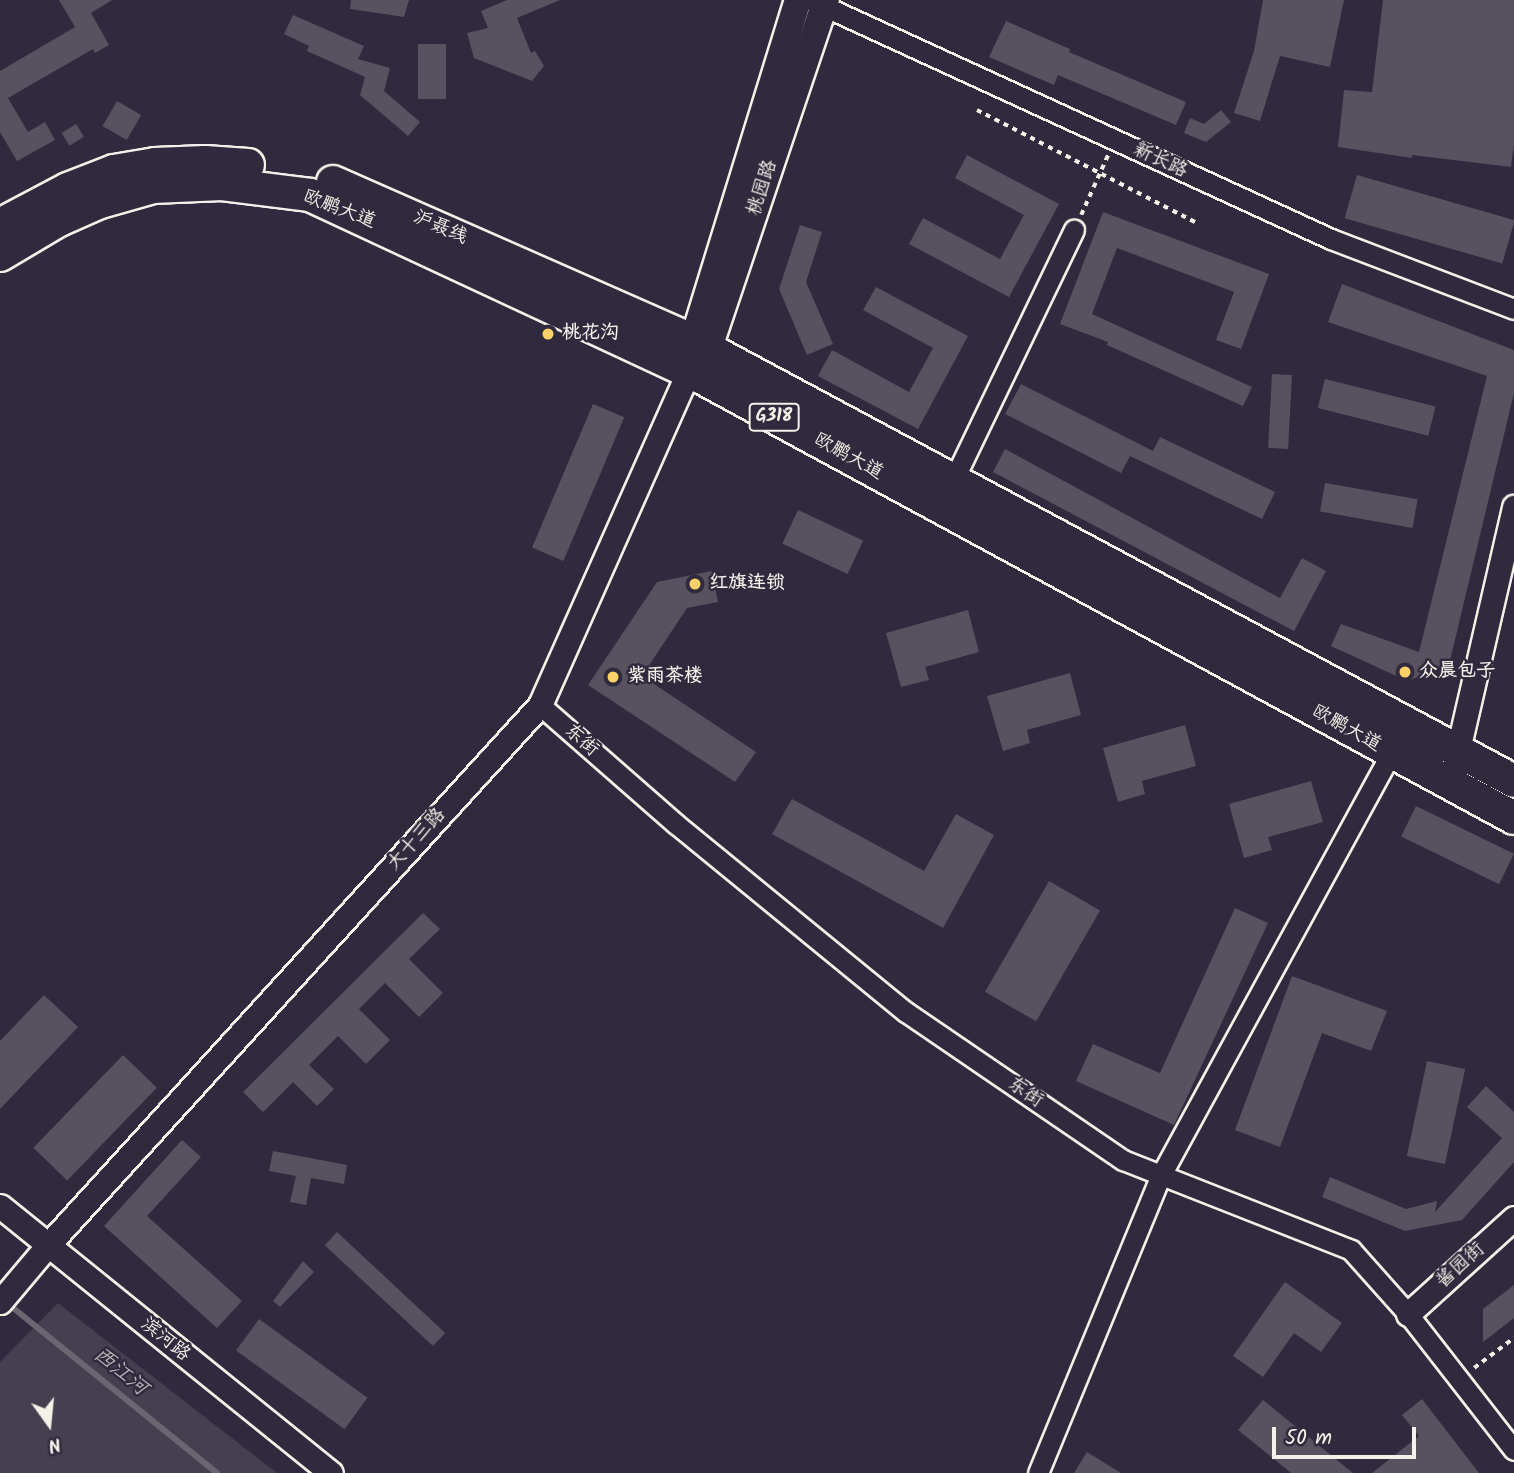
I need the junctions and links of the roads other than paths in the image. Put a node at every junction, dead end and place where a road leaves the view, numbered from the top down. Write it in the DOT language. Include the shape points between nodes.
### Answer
graph roads {
  1 [pos="815,2"];
  2 [pos="0,225"];
  3 [pos="1074,230"];
  4 [pos="0,256"];
  5 [pos="1514,309"];
  6 [pos="694,361"];
  7 [pos="953,481"];
  8 [pos="1514,507"];
  9 [pos="540,705"];
  10 [pos="1407,723"];
  11 [pos="1460,751"];
  12 [pos="1392,754"];
  13 [pos="1514,781"];
  14 [pos="1448,783"];
  15 [pos="1514,818"];
  16 [pos="1161,1175"];
  17 [pos="0,1206"];
  18 [pos="1514,1218"];
  19 [pos="48,1245"];
  20 [pos="0,1301"];
  21 [pos="1408,1314"];
  22 [pos="1514,1450"];
  23 [pos="331,1473"];
  24 [pos="1038,1473"];
  1 -- 5 [label="street, 新长路" via="1331,239"];
  1 -- 6 [label="main road, 桃园路"];
  2 -- 6 [label="highway, 沪聂线 / G318" via="114,171 205,162 297,172 368,195"];
  3 -- 7 [label="street"];
  4 -- 6 [label="highway, 欧鹏大道 / G318" via="59,220 153,187 222,184 267,188 310,195"];
  6 -- 7 [label="highway, 欧鹏大道 / G318"];
  6 -- 9 [label="street, 大十三路"];
  6 -- 12 [label="highway, 欧鹏大道 / G318"];
  7 -- 10 [label="highway, 欧鹏大道 / G318"];
  8 -- 11 [label="street"];
  9 -- 16 [label="street, 东街" via="676,824 906,1012 1123,1160"];
  9 -- 19 [label="street, 大十三路"];
  10 -- 11 [label="highway, 欧鹏大道 / G318"];
  10 -- 12 [label="street"];
  11 -- 13 [label="highway, 欧鹏大道 / G318"];
  11 -- 14 [label="street"];
  12 -- 14 [label="highway, 欧鹏大道 / G318"];
  12 -- 16 [label="street"];
  14 -- 15 [label="highway, 欧鹏大道 / G318"];
  16 -- 21 [label="street, 东街" via="1351,1250"];
  16 -- 24 [label="street"];
  17 -- 19 [label="street, 滨河路"];
  18 -- 21 [label="street, 酱园街"];
  19 -- 20 [label="street, 大十三路"];
  19 -- 23 [label="street, 滨河路"];
  21 -- 22 [label="street, 东街"];
}
